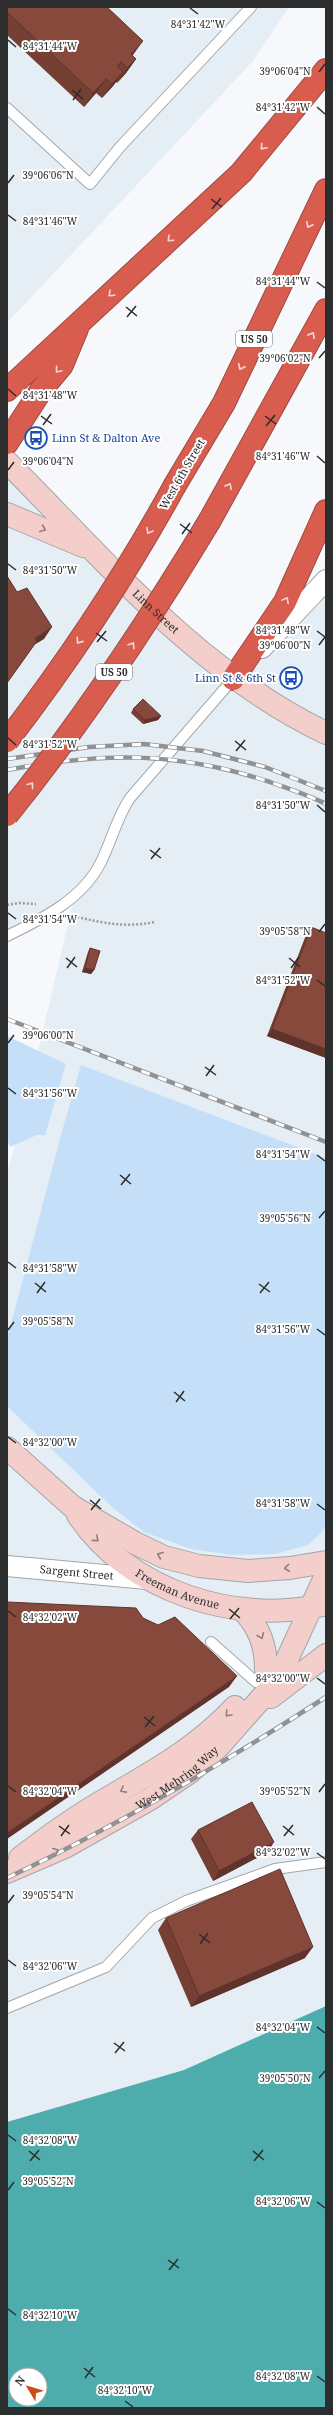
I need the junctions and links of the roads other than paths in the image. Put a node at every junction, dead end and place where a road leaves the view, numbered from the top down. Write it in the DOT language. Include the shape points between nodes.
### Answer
graph roads {
  1 [pos="251,7"];
  2 [pos="326,70"];
  3 [pos="7,108"];
  4 [pos="326,190"];
  5 [pos="326,310"];
  6 [pos="80,322"];
  7 [pos="7,390"];
  8 [pos="7,443"];
  9 [pos="7,462"];
  10 [pos="326,511"];
  11 [pos="7,514"];
  12 [pos="90,549"];
  13 [pos="326,580"];
  14 [pos="233,679"];
  15 [pos="326,733"];
  16 [pos="7,741"];
  17 [pos="7,815"];
  18 [pos="7,936"];
  19 [pos="7,1448"];
  20 [pos="73,1507"];
  21 [pos="326,1562"];
  22 [pos="7,1566"];
  23 [pos="326,1576"];
  24 [pos="147,1579"];
  25 [pos="319,1606"];
  26 [pos="242,1609"];
  27 [pos="299,1632"];
  28 [pos="211,1642"];
  29 [pos="326,1655"];
  30 [pos="261,1676"];
  31 [pos="246,1716"];
  32 [pos="326,1862"];
  33 [pos="7,1866"];
  34 [pos="7,1872"];
  35 [pos="7,2008"];
  1 -- 3 [label="lane" via="120,147 90,184"];
  2 -- 6 [label="highway, one-way" via="241,173"];
  4 -- 16 [label="highway, West 6th Street / US 50, one-way, bridge" via="224,403 142,544 97,614"];
  17 -- 5 [label="highway, US 50, one-way, bridge" via="124,657 210,520"];
  6 -- 7 [label="highway"];
  6 -- 8 [label="highway, one-way" via="62,365 42,389"];
  9 -- 12 [label="main road, Linn Street"];
  14 -- 10 [label="highway, one-way" via="285,602"];
  11 -- 12 [label="main road, one-way"];
  12 -- 14 [label="main road, Linn Street" via="209,660"];
  13 -- 14 [label="street"];
  14 -- 15 [label="main road, Linn Street" via="270,704"];
  14 -- 18 [label="lane" via="130,798 118,816 101,862 92,876 76,894 56,910"];
  19 -- 20 [label="main road, Freeman Avenue"];
  21 -- 20 [label="main road, Freeman Avenue, one-way" via="248,1571 199,1566 164,1557 149,1550"];
  20 -- 24 [label="main road, Freeman Avenue, one-way" via="90,1533"];
  22 -- 24 [label="street, Sargent Street"];
  23 -- 25 [label="main road, West Mehring Way"];
  24 -- 26 [label="main road, Freeman Avenue" via="172,1591"];
  25 -- 26 [label="main road, Freeman Avenue" via="273,1611"];
  25 -- 27 [label="main road, West Mehring Way"];
  26 -- 30 [label="main road, one-way" via="261,1636 266,1653"];
  27 -- 30 [label="main road, West Mehring Way"];
  27 -- 31 [label="main road, West Mehring Way" via="273,1685"];
  28 -- 30 [label="lane"];
  29 -- 31 [label="main road"];
  30 -- 33 [label="main road, West Mehring Way, one-way" via="219,1724 188,1750 156,1772 62,1826"];
  34 -- 31 [label="main road, West Mehring Way, one-way" via="65,1847 150,1799 190,1772"];
  32 -- 35 [label="lane" via="275,1869 186,1901 152,1918 106,1967"];
}
